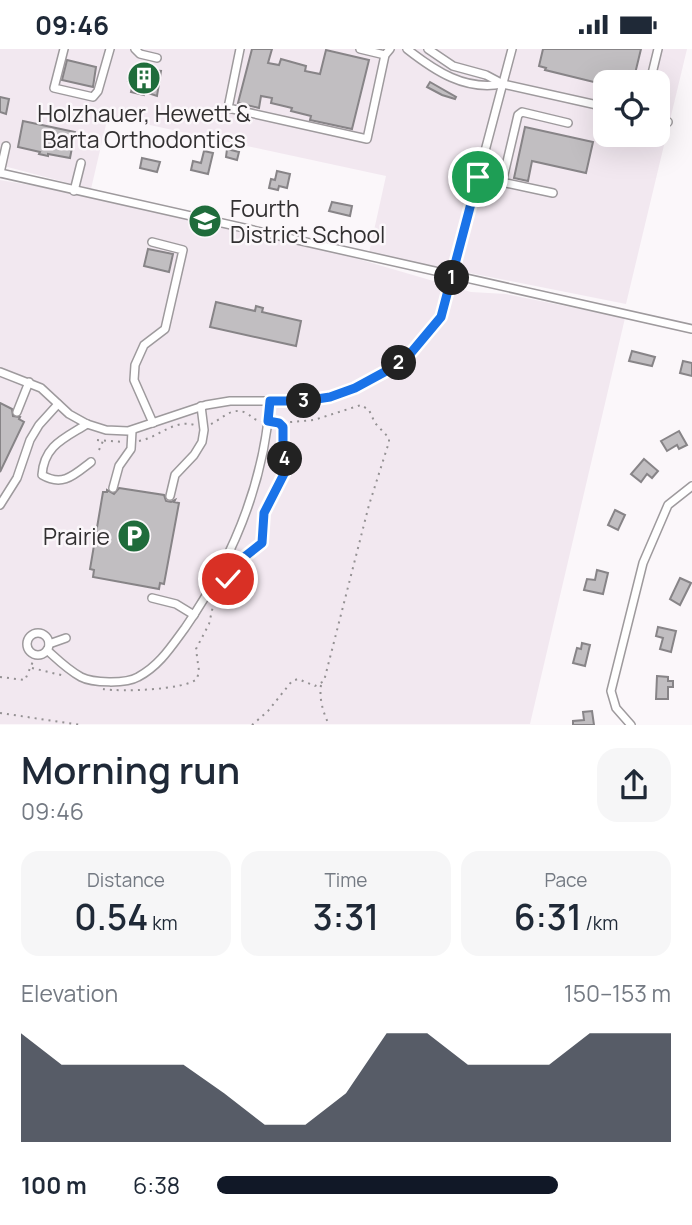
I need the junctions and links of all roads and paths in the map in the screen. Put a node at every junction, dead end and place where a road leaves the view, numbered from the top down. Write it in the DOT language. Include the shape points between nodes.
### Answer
graph roads {
  1 [pos="64,49"];
  2 [pos="110,49"];
  3 [pos="135,49"];
  4 [pos="240,49"];
  5 [pos="360,49"];
  6 [pos="407,49"];
  7 [pos="428,49"];
  8 [pos="512,49"];
  9 [pos="658,49"];
  10 [pos="387,52"];
  11 [pos="157,58"];
  12 [pos="653,70"];
  13 [pos="503,84"];
  14 [pos="593,104"];
  15 [pos="568,123"];
  16 [pos="6,146"];
  17 [pos="81,163"];
  18 [pos="0,173"];
  19 [pos="478,177"];
  20 [pos="502,183"];
  21 [pos="74,191"];
  22 [pos="553,193"];
  23 [pos="152,242"];
  24 [pos="452,276"];
  25 [pos="692,329"];
  26 [pos="0,372"];
  27 [pos="29,382"];
  28 [pos="270,401"];
  29 [pos="58,404"];
  30 [pos="201,406"];
  31 [pos="17,412"];
  32 [pos="268,421"];
  33 [pos="153,423"];
  34 [pos="279,423"];
  35 [pos="87,424"];
  36 [pos="204,425"];
  37 [pos="132,431"];
  38 [pos="97,440"];
  39 [pos="103,440"];
  40 [pos="133,442"];
  41 [pos="99,450"];
  42 [pos="91,462"];
  43 [pos="692,486"];
  44 [pos="113,488"];
  45 [pos="170,496"];
  46 [pos="0,505"];
  47 [pos="152,598"];
  48 [pos="194,615"];
  49 [pos="66,638"];
  50 [pos="34,659"];
  51 [pos="32,667"];
  52 [pos="0,677"];
  53 [pos="71,678"];
  54 [pos="321,684"];
  55 [pos="98,688"];
  56 [pos="0,713"];
  57 [pos="81,725"];
  58 [pos="252,725"];
  59 [pos="329,725"];
  60 [pos="631,725"];
  1 -- 2 [label="street" via="54,88 93,97"];
  3 -- 11 [label="street"];
  4 -- 10 [label="street" via="228,108 367,139"];
  5 -- 10 [label="street"];
  6 -- 13 [label="street" via="450,78 484,87"];
  7 -- 13 [label="street" via="453,66"];
  8 -- 13 [label="street"];
  9 -- 12 [label="street"];
  13 -- 14 [label="street"];
  13 -- 19 [label="street"];
  15 -- 20 [label="street" via="522,112 517,115"];
  16 -- 18 [label="street"];
  17 -- 21 [label="street"];
  18 -- 21 [label="street"];
  19 -- 20 [label="street"];
  19 -- 24 [label="street"];
  20 -- 22 [label="street"];
  21 -- 24 [label="street"];
  23 -- 33 [label="street" via="183,250 165,329 144,345 135,365 134,380"];
  24 -- 25 [label="street"];
  24 -- 28 [label="street" via="441,317 410,354 390,369 330,397"];
  26 -- 27 [label="street"];
  27 -- 29 [label="street"];
  27 -- 31 [label="street"];
  28 -- 30 [label="street"];
  28 -- 32 [label="street"];
  29 -- 35 [label="street"];
  29 -- 46 [label="street" via="35,431 17,478"];
  30 -- 33 [label="street"];
  30 -- 36 [label="street"];
  32 -- 34 [label="path"];
  32 -- 36 [label="path" via="234,412"];
  32 -- 48 [label="street" via="262,464 242,525"];
  33 -- 37 [label="street"];
  34 -- 54 [label="path" via="314,420 361,405 389,439"];
  34 -- 55 [label="path" via="284,430 285,474 264,513 262,543 233,571 226,591 213,606 196,649 197,679 183,686 130,692"];
  35 -- 37 [label="street"];
  35 -- 42 [label="street" via="56,442 42,475 62,481"];
  36 -- 40 [label="path" via="182,423"];
  36 -- 45 [label="street" via="202,442 175,475"];
  37 -- 40 [label="street"];
  38 -- 39 [label="path"];
  39 -- 40 [label="path"];
  39 -- 41 [label="path"];
  40 -- 44 [label="street"];
  43 -- 60 [label="street" via="668,505 643,563 611,691 615,708"];
  47 -- 48 [label="street"];
  48 -- 49 [label="street" via="162,660 136,678 118,682 83,678 48,647"];
  50 -- 51 [label="path"];
  51 -- 52 [label="path" via="23,681"];
  51 -- 53 [label="path"];
  54 -- 58 [label="path" via="292,681"];
  54 -- 59 [label="path"];
  56 -- 57 [label="path"];
}
